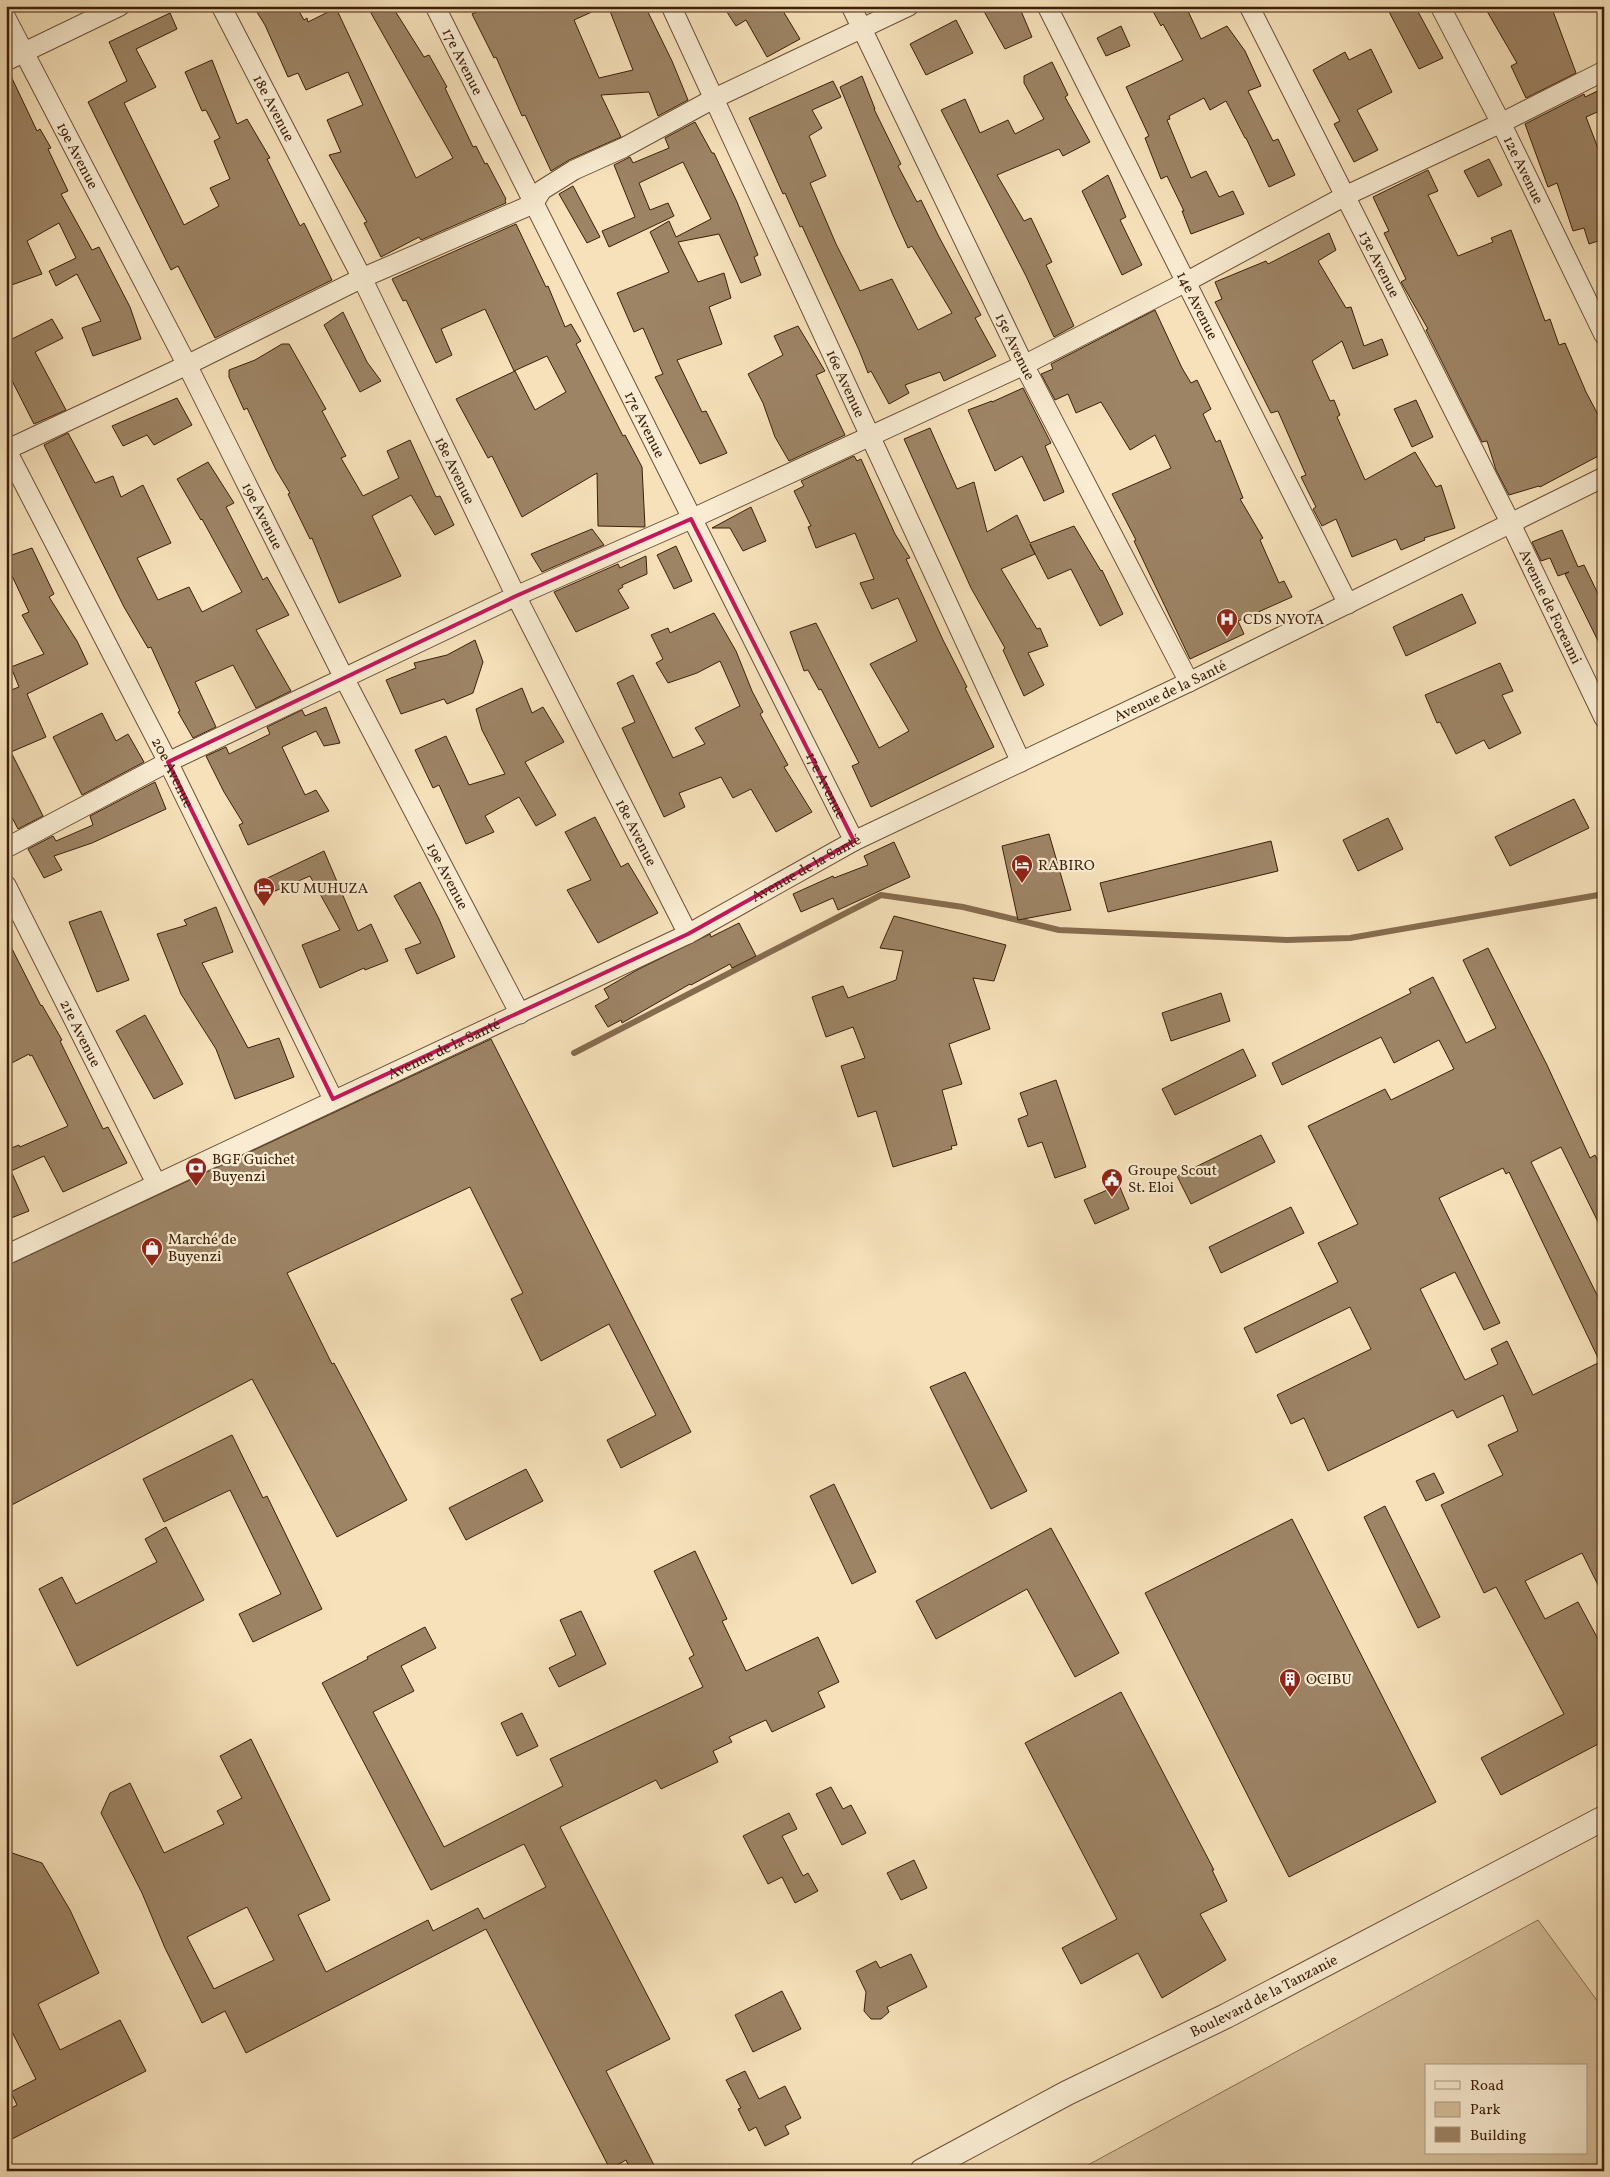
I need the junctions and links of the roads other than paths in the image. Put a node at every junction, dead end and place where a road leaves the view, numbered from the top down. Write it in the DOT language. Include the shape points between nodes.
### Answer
graph roads {
  1 [pos="120,6"];
  2 [pos="221,6"];
  3 [pos="435,6"];
  4 [pos="671,6"];
  5 [pos="851,6"];
  6 [pos="910,6"];
  7 [pos="1047,6"];
  8 [pos="1249,6"];
  9 [pos="1440,6"];
  10 [pos="6,18"];
  11 [pos="862,30"];
  12 [pos="24,53"];
  13 [pos="6,61"];
  14 [pos="1604,71"];
  15 [pos="715,98"];
  16 [pos="1501,123"];
  17 [pos="1345,196"];
  18 [pos="534,204"];
  19 [pos="362,278"];
  20 [pos="1186,282"];
  21 [pos="1604,335"];
  22 [pos="188,365"];
  23 [pos="1024,365"];
  24 [pos="870,436"];
  25 [pos="6,449"];
  26 [pos="1604,477"];
  27 [pos="691,519"];
  28 [pos="1510,522"];
  29 [pos="516,596"];
  30 [pos="1348,604"];
  31 [pos="344,678"];
  32 [pos="1189,682"];
  33 [pos="1604,718"];
  34 [pos="168,762"];
  35 [pos="1021,762"];
  36 [pos="854,841"];
  37 [pos="6,848"];
  38 [pos="6,885"];
  39 [pos="688,934"];
  40 [pos="520,1014"];
  41 [pos="333,1099"];
  42 [pos="156,1182"];
  43 [pos="6,1254"];
  44 [pos="1604,1818"];
  45 [pos="922,2171"];
  1 -- 12 [label="street"];
  2 -- 19 [label="street, 18e Avenue"];
  3 -- 18 [label="street, 17e Avenue"];
  4 -- 15 [label="street, 16e Avenue"];
  5 -- 11 [label="street, 15e Avenue"];
  6 -- 11 [label="street"];
  7 -- 20 [label="street, 14e Avenue"];
  8 -- 17 [label="street, 13e Avenue"];
  9 -- 16 [label="street, 12e Avenue"];
  10 -- 12 [label="street, 19e Avenue"];
  11 -- 15 [label="street"];
  11 -- 23 [label="street, 15e Avenue"];
  12 -- 13 [label="street"];
  12 -- 22 [label="street, 19e Avenue"];
  14 -- 16 [label="street"];
  15 -- 18 [label="street" via="623,148 574,170 542,190"];
  15 -- 24 [label="street, 16e Avenue"];
  16 -- 17 [label="street"];
  16 -- 21 [label="street, 12e Avenue"];
  17 -- 20 [label="street"];
  17 -- 28 [label="street, 13e Avenue"];
  18 -- 19 [label="street"];
  18 -- 27 [label="street, 17e Avenue"];
  19 -- 22 [label="street"];
  19 -- 29 [label="street, 18e Avenue"];
  20 -- 23 [label="street"];
  20 -- 30 [label="street, 14e Avenue"];
  22 -- 25 [label="street"];
  22 -- 31 [label="street, 19e Avenue"];
  23 -- 24 [label="street"];
  23 -- 32 [label="street, 15e Avenue"];
  24 -- 27 [label="street"];
  24 -- 35 [label="street, 16e Avenue"];
  25 -- 34 [label="street, 20e Avenue"];
  26 -- 28 [label="street, Avenue de la Santé"];
  27 -- 29 [label="street"];
  27 -- 36 [label="street, 17e Avenue"];
  28 -- 30 [label="street, Avenue de la Santé"];
  28 -- 33 [label="street, Avenue de Foreami"];
  29 -- 31 [label="street"];
  29 -- 39 [label="street, 18e Avenue"];
  30 -- 32 [label="street, Avenue de la Santé"];
  31 -- 34 [label="street"];
  31 -- 40 [label="street, 19e Avenue"];
  32 -- 35 [label="street, Avenue de la Santé"];
  34 -- 37 [label="street"];
  34 -- 41 [label="street, 20e Avenue"];
  35 -- 36 [label="street, Avenue de la Santé"];
  36 -- 39 [label="street, Avenue de la Santé"];
  38 -- 42 [label="street, 21e Avenue"];
  39 -- 40 [label="street, Avenue de la Santé"];
  40 -- 41 [label="street, Avenue de la Santé"];
  41 -- 42 [label="street, Avenue de la Santé"];
  42 -- 43 [label="street, Avenue de la Santé"];
  44 -- 45 [label="street, Boulevard de la Tanzanie" via="1226,2016 1067,2093"];
}
